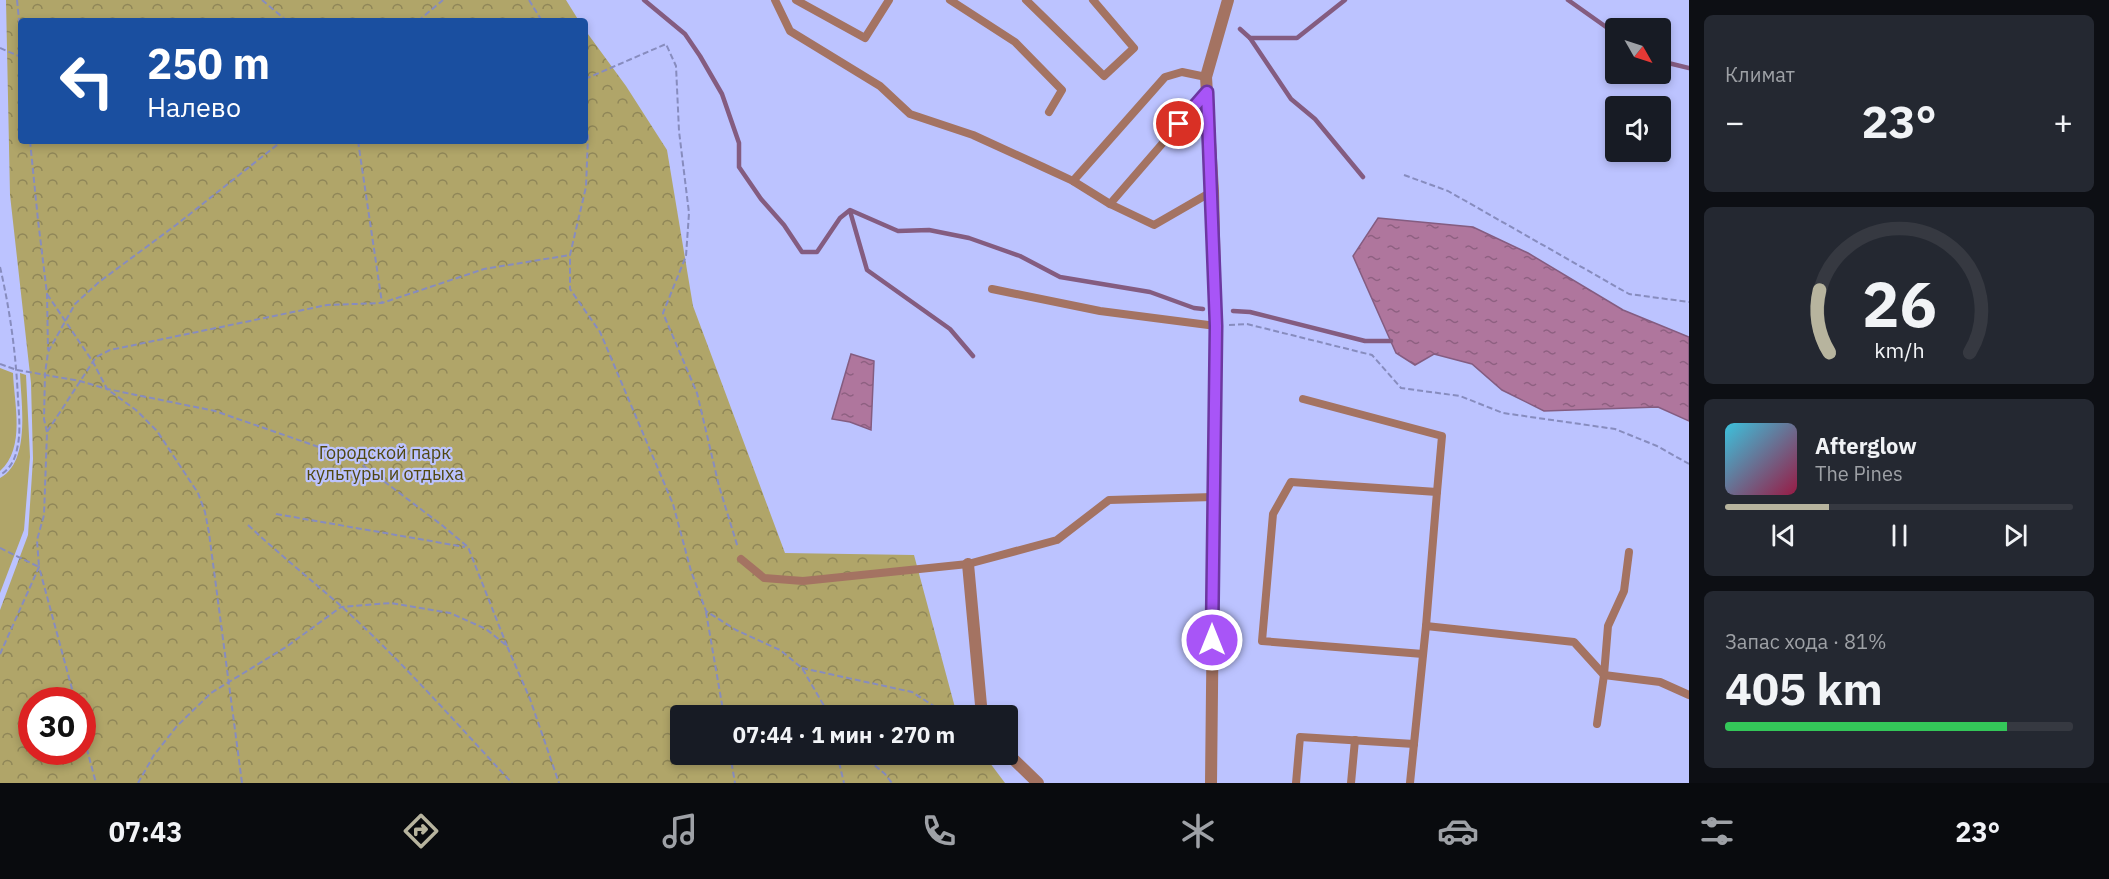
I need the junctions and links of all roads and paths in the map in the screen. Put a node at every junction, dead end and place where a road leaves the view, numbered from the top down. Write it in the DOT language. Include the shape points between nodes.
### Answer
graph roads {
  1 [pos="17,0"];
  2 [pos="262,0"];
  3 [pos="443,0"];
  4 [pos="529,0"];
  5 [pos="775,0"];
  6 [pos="796,0"];
  7 [pos="889,0"];
  8 [pos="951,0"];
  9 [pos="1026,0"];
  10 [pos="1093,0"];
  11 [pos="1228,0"];
  12 [pos="19,18"];
  13 [pos="283,18"];
  14 [pos="422,18"];
  15 [pos="541,18"];
  16 [pos="0,48"];
  17 [pos="18,56"];
  18 [pos="1206,77"];
  19 [pos="588,78"];
  20 [pos="1207,92"];
  21 [pos="1049,111"];
  22 [pos="30,144"];
  23 [pos="278,144"];
  24 [pos="358,144"];
  25 [pos="588,144"];
  26 [pos="1404,176"];
  27 [pos="1073,181"];
  28 [pos="1212,191"];
  29 [pos="1110,204"];
  30 [pos="570,255"];
  31 [pos="0,267"];
  32 [pos="992,289"];
  33 [pos="47,294"];
  34 [pos="1689,302"];
  35 [pos="382,303"];
  36 [pos="66,322"];
  37 [pos="1216,326"];
  38 [pos="48,352"];
  39 [pos="93,362"];
  40 [pos="0,364"];
  41 [pos="17,370"];
  42 [pos="45,374"];
  43 [pos="80,381"];
  44 [pos="107,389"];
  45 [pos="1303,399"];
  46 [pos="47,432"];
  47 [pos="1689,464"];
  48 [pos="0,475"];
  49 [pos="1437,492"];
  50 [pos="1213,497"];
  51 [pos="276,514"];
  52 [pos="248,525"];
  53 [pos="468,547"];
  54 [pos="0,549"];
  55 [pos="1629,552"];
  56 [pos="741,559"];
  57 [pos="968,564"];
  58 [pos="39,567"];
  59 [pos="341,607"];
  60 [pos="706,611"];
  61 [pos="1426,626"];
  62 [pos="507,646"];
  63 [pos="0,654"];
  64 [pos="1423,654"];
  65 [pos="802,669"];
  66 [pos="1604,675"];
  67 [pos="228,682"];
  68 [pos="71,687"];
  69 [pos="1689,695"];
  70 [pos="722,705"];
  71 [pos="822,705"];
  72 [pos="932,705"];
  73 [pos="981,705"];
  74 [pos="1597,724"];
  75 [pos="1355,740"];
  76 [pos="1414,744"];
  77 [pos="1018,763"];
  78 [pos="91,765"];
  79 [pos="732,765"];
  80 [pos="840,765"];
  81 [pos="874,765"];
  82 [pos="96,783"];
  83 [pos="138,783"];
  84 [pos="242,783"];
  85 [pos="512,783"];
  86 [pos="560,783"];
  87 [pos="735,783"];
  88 [pos="844,783"];
  89 [pos="892,783"];
  90 [pos="1038,783"];
  91 [pos="1211,783"];
  92 [pos="1296,783"];
  93 [pos="1351,783"];
  94 [pos="1410,783"];
  1 -- 12 [label="path"];
  2 -- 13 [label="path"];
  3 -- 14 [label="path"];
  4 -- 15 [label="path"];
  5 -- 27 [label="lane" via="790,31 880,86 910,114 973,135"];
  6 -- 7 [label="lane" via="866,38"];
  8 -- 21 [label="lane" via="1015,42 1062,90"];
  9 -- 10 [label="lane" via="1104,76 1134,48"];
  11 -- 18 [label="street"];
  16 -- 17 [label="path"];
  18 -- 20 [label="street"];
  18 -- 27 [label="lane" via="1182,72 1165,77"];
  19 -- 56 [label="path" via="666,44 676,66 689,213 686,256 663,313 698,393"];
  20 -- 28 [label="street"];
  20 -- 29 [label="lane"];
  22 -- 33 [label="path"];
  23 -- 36 [label="path" via="99,282 75,304"];
  24 -- 35 [label="path"];
  25 -- 30 [label="path" via="586,188"];
  26 -- 34 [label="path" via="1448,191 1629,294"];
  27 -- 29 [label="lane"];
  28 -- 29 [label="lane" via="1154,225"];
  28 -- 37 [label="street"];
  30 -- 35 [label="path" via="484,269"];
  30 -- 60 [label="path" via="570,289 600,332 669,495"];
  31 -- 41 [label="path"];
  32 -- 37 [label="lane" via="1100,311"];
  33 -- 36 [label="path"];
  33 -- 38 [label="path"];
  35 -- 39 [label="path" via="327,305 110,350"];
  36 -- 38 [label="path"];
  36 -- 39 [label="path"];
  37 -- 47 [label="path" via="1247,324 1372,355 1401,388 1460,396 1503,413 1615,429"];
  37 -- 50 [label="street"];
  38 -- 42 [label="path"];
  39 -- 43 [label="path"];
  39 -- 44 [label="path"];
  40 -- 41 [label="path"];
  41 -- 42 [label="path"];
  41 -- 48 [label="path" via="18,449 7,471"];
  42 -- 43 [label="path"];
  42 -- 46 [label="path"];
  43 -- 44 [label="path"];
  43 -- 46 [label="path"];
  44 -- 53 [label="path" via="215,411 356,460"];
  44 -- 67 [label="path" via="157,431 198,493 209,533"];
  45 -- 49 [label="lane" via="1442,436"];
  46 -- 58 [label="path"];
  49 -- 61 [label="lane"];
  49 -- 64 [label="lane" via="1291,482 1273,514 1262,641"];
  50 -- 57 [label="lane" via="1109,500 1057,540"];
  50 -- 91 [label="street"];
  51 -- 53 [label="path"];
  52 -- 59 [label="path"];
  53 -- 62 [label="path"];
  54 -- 58 [label="path"];
  55 -- 66 [label="lane" via="1624,591 1608,626"];
  56 -- 57 [label="lane" via="764,578 802,581"];
  57 -- 73 [label="street"];
  58 -- 63 [label="path"];
  58 -- 68 [label="path"];
  59 -- 62 [label="path" via="391,603 450,613 486,629"];
  59 -- 67 [label="path"];
  59 -- 85 [label="path"];
  60 -- 65 [label="path" via="780,650"];
  60 -- 70 [label="path"];
  61 -- 64 [label="lane"];
  61 -- 66 [label="lane" via="1574,642"];
  62 -- 86 [label="path"];
  64 -- 76 [label="lane"];
  65 -- 71 [label="path"];
  65 -- 72 [label="path" via="912,692"];
  66 -- 69 [label="lane" via="1660,682"];
  66 -- 74 [label="lane"];
  67 -- 83 [label="path" via="177,726"];
  67 -- 84 [label="path"];
  75 -- 76 [label="lane"];
  75 -- 92 [label="lane" via="1300,737"];
  75 -- 93 [label="lane"];
  76 -- 94 [label="lane"];
  77 -- 90 [label="street"];
  78 -- 82 [label="path"];
  79 -- 87 [label="path"];
  80 -- 88 [label="path"];
  81 -- 89 [label="path"];
}
